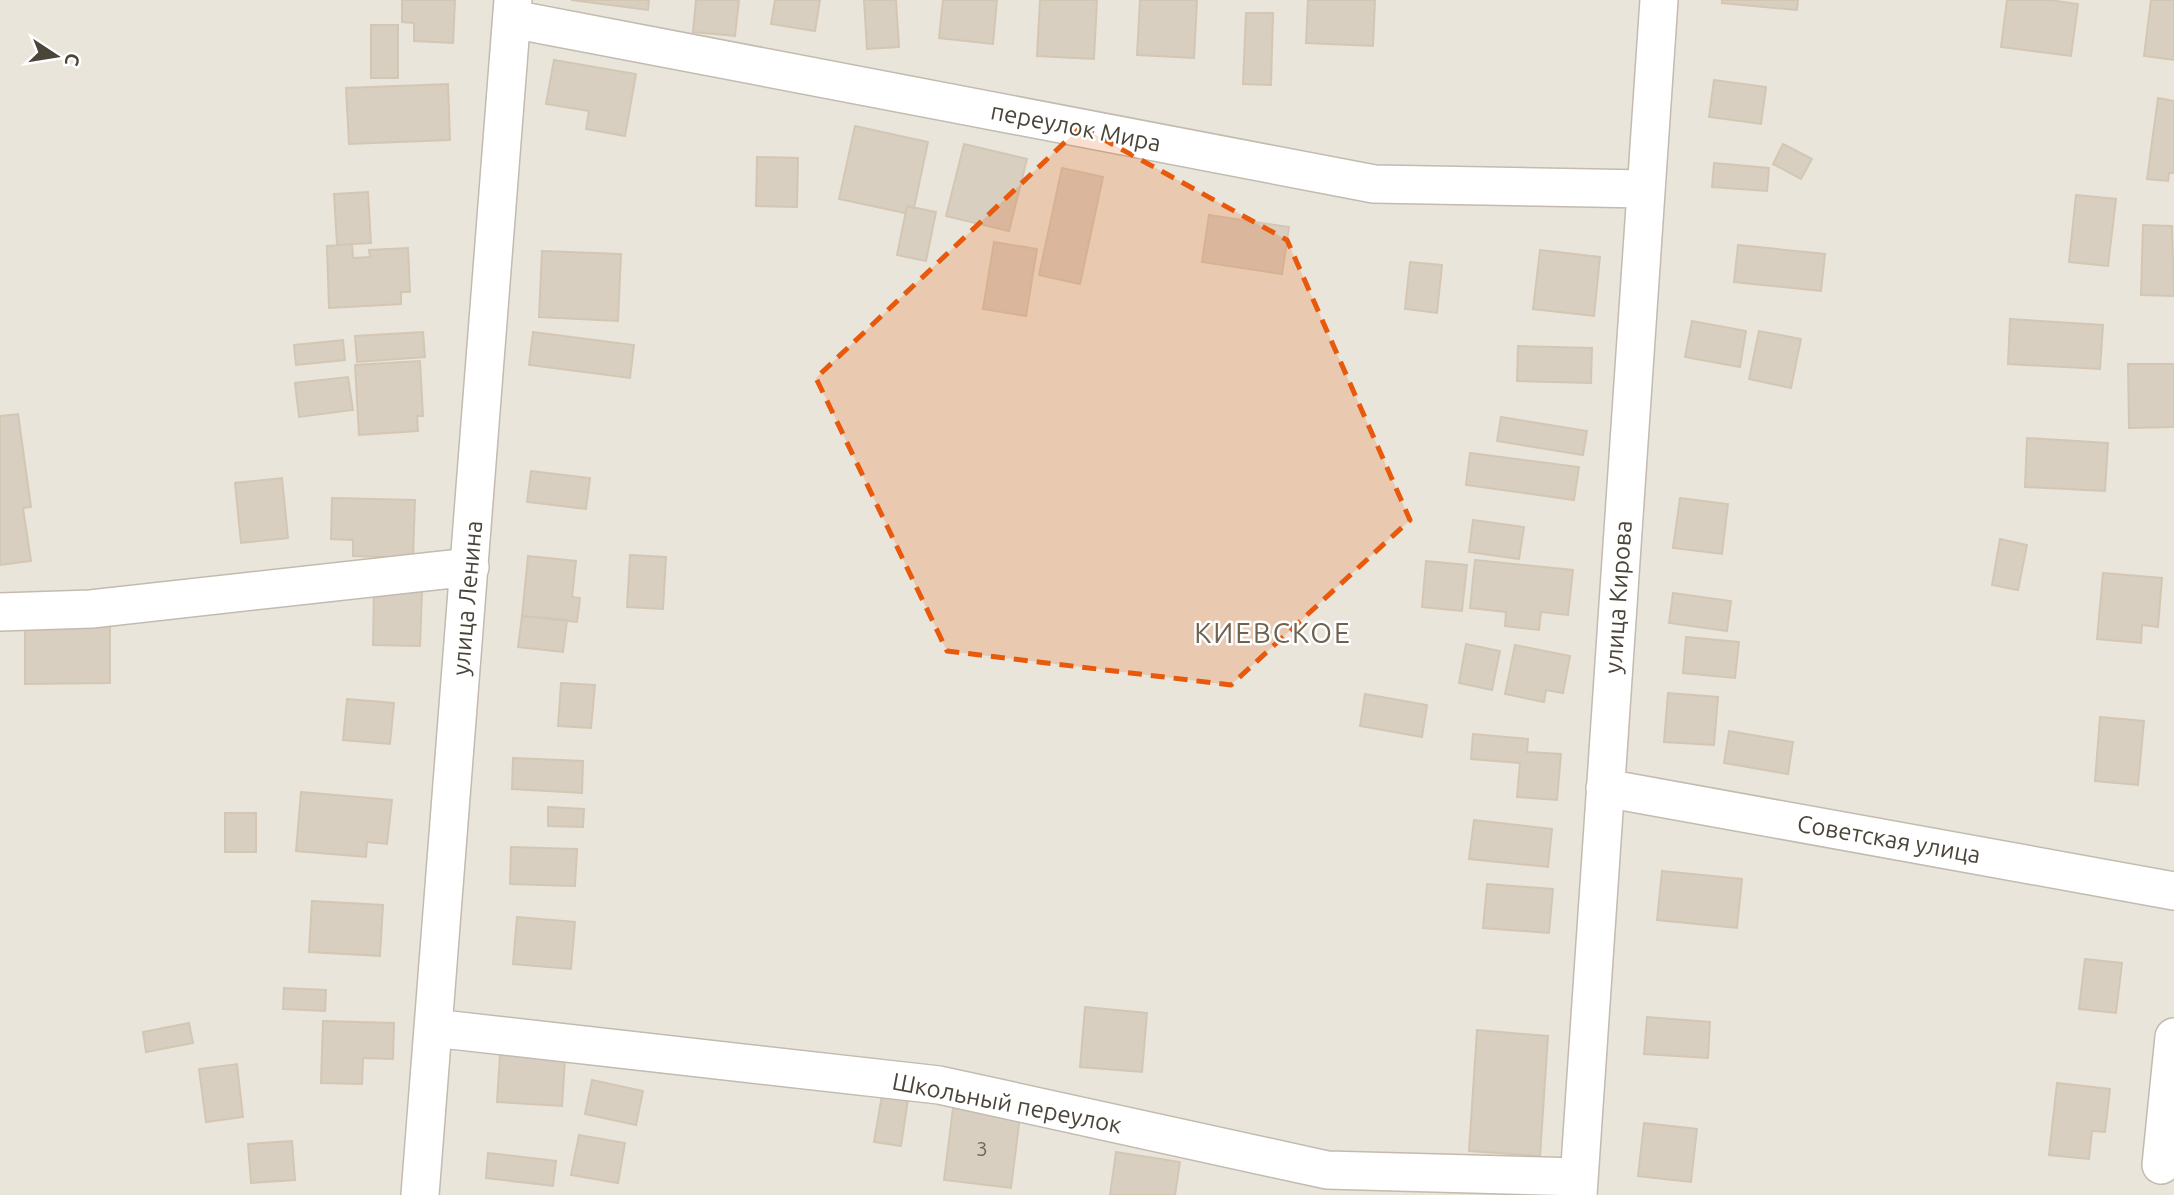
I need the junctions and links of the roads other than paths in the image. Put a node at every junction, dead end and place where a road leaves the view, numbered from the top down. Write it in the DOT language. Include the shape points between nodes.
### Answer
graph roads {
  1 [pos="1659,0"];
  2 [pos="513,10"];
  3 [pos="1645,189"];
  4 [pos="470,567"];
  5 [pos="0,612"];
  6 [pos="1605,788"];
  7 [pos="2174,891"];
  8 [pos="433,1028"];
  9 [pos="2174,1037"];
  10 [pos="2161,1165"];
  11 [pos="1578,1186"];
  12 [pos="420,1195"];
  1 -- 3 [label="street, улица Кирова"];
  2 -- 3 [label="street, переулок Мира" via="1374,184"];
  2 -- 4 [label="street, улица Ленина"];
  3 -- 6 [label="street, улица Кирова"];
  4 -- 5 [label="street" via="91,609"];
  4 -- 8 [label="street, улица Ленина"];
  6 -- 7 [label="street, Советская улица"];
  6 -- 11 [label="street, улица Кирова"];
  8 -- 11 [label="street, Школьный переулок" via="939,1085 1327,1170"];
  8 -- 12 [label="street, улица Ленина"];
  9 -- 10 [label="street"];
}
